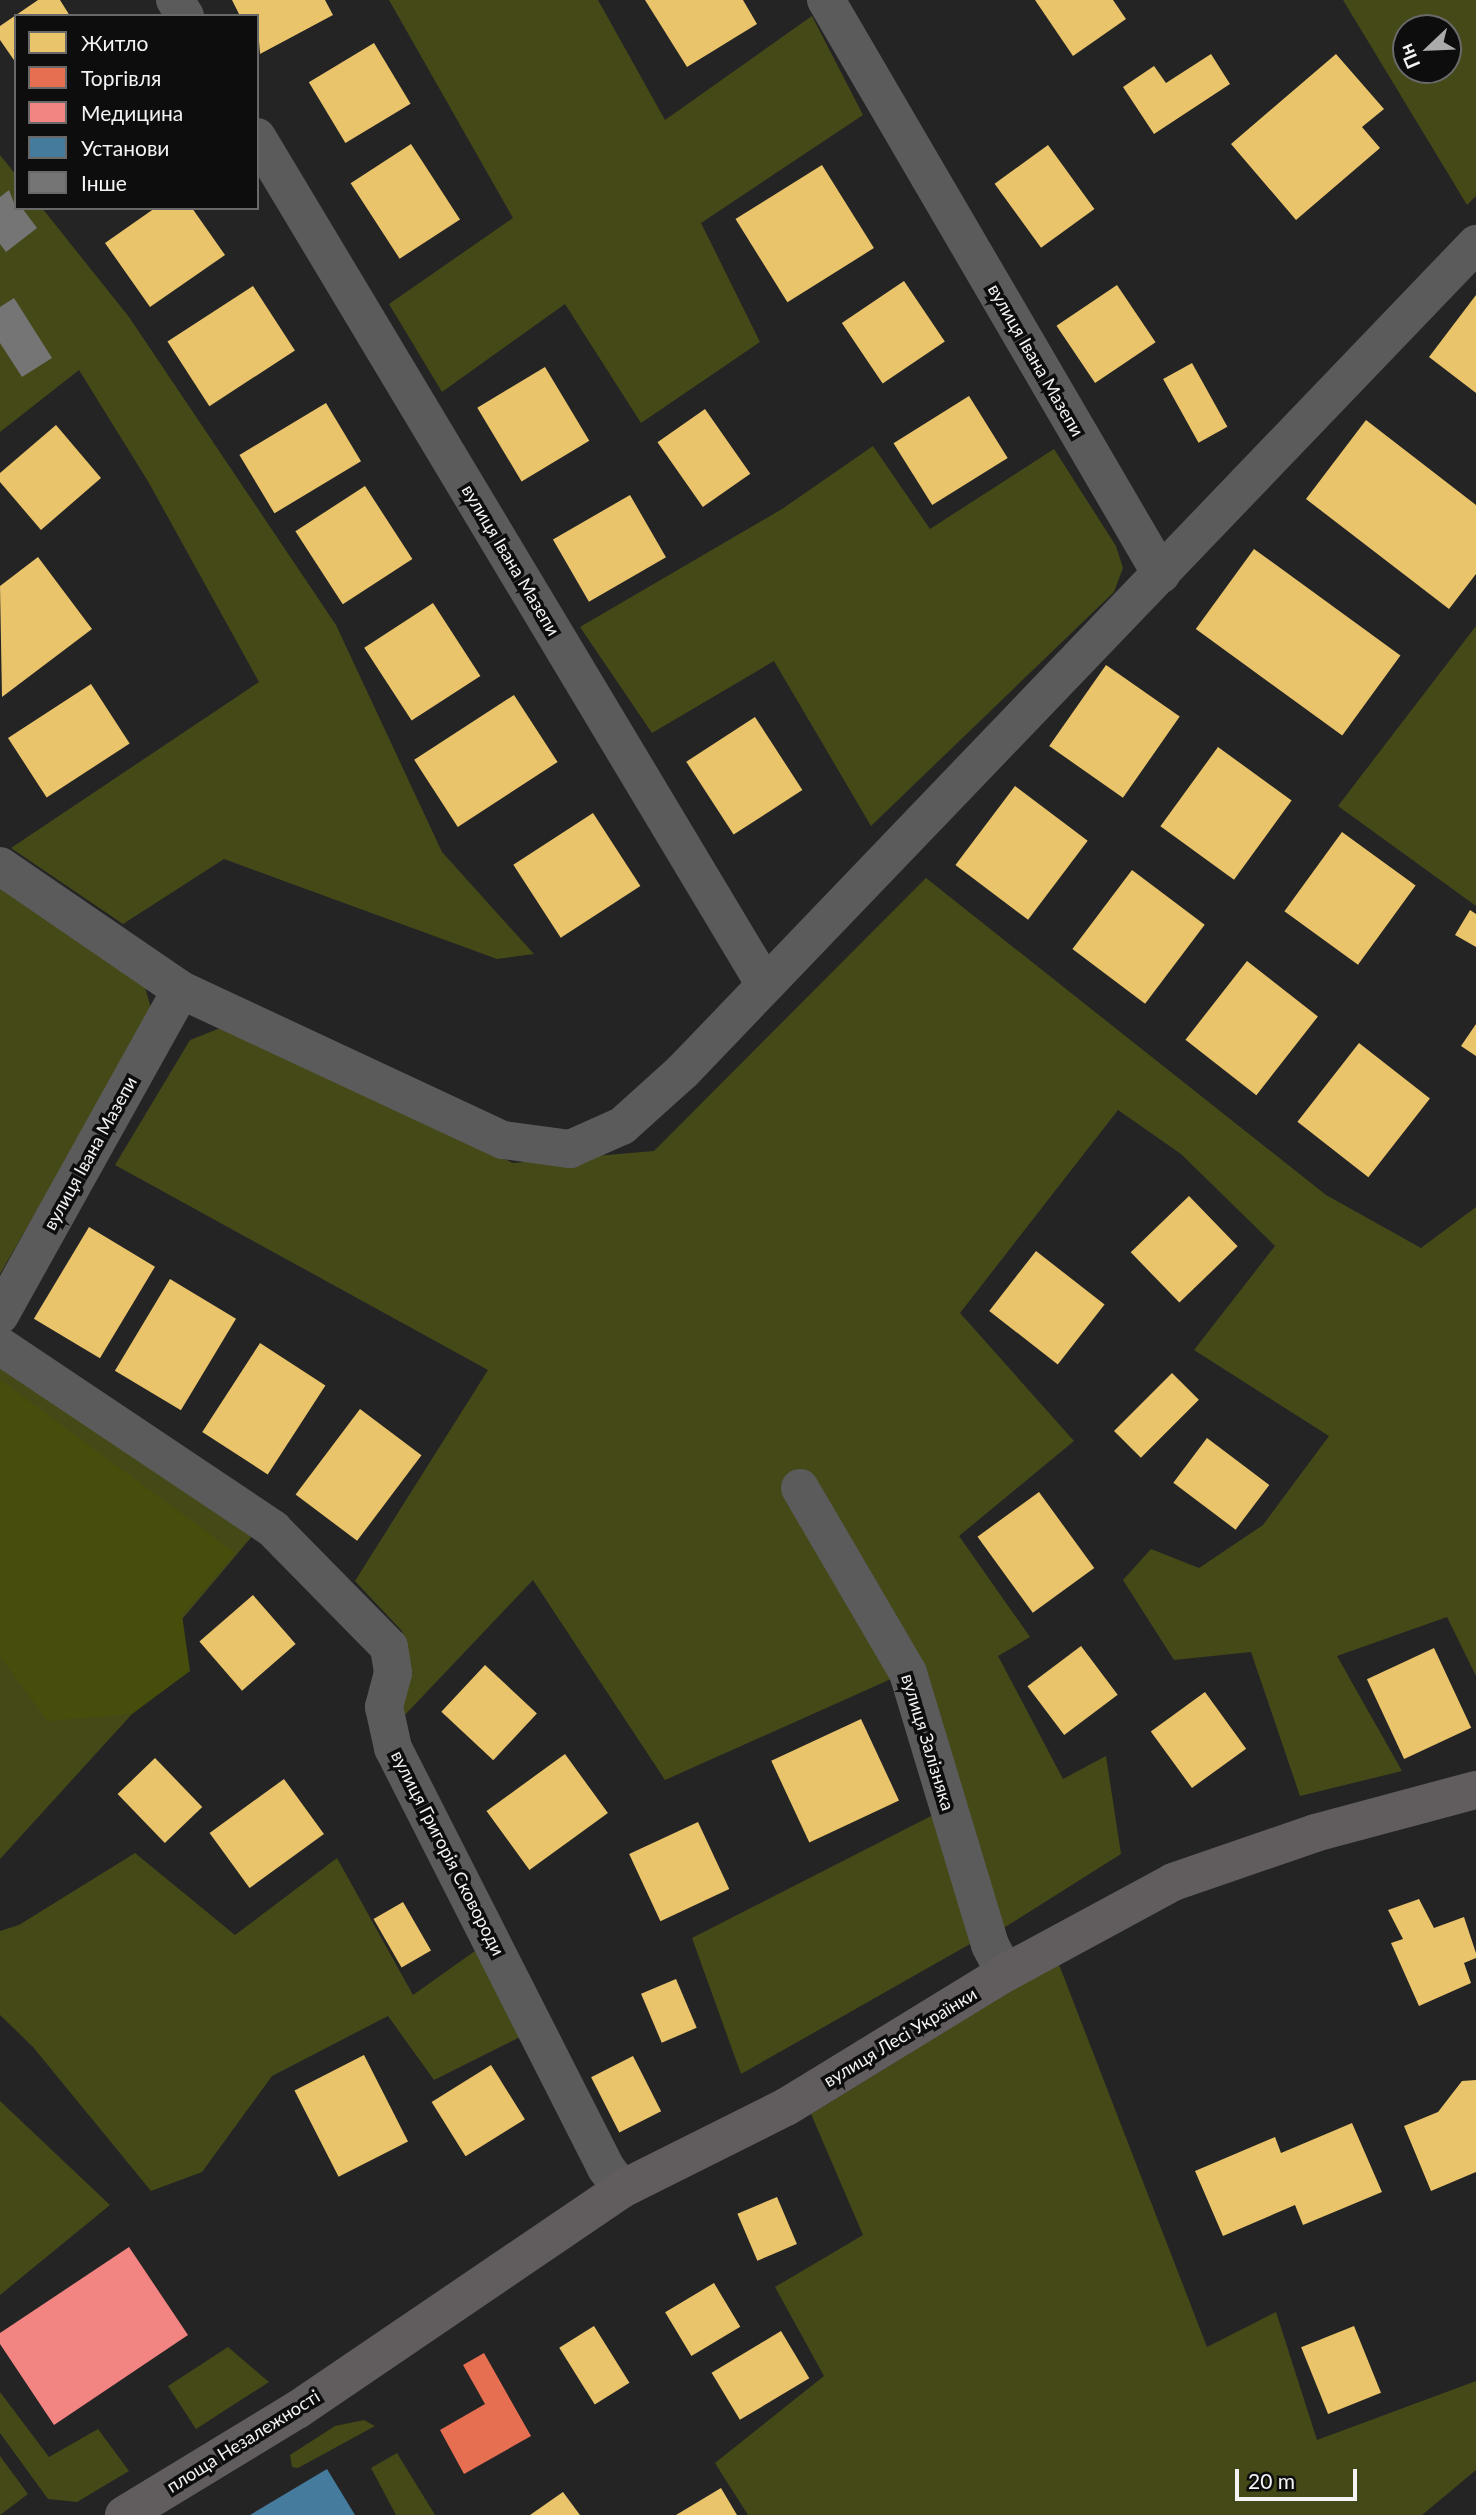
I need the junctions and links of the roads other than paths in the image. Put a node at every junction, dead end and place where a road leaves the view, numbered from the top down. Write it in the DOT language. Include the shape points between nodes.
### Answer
graph roads {
  1 [pos="826,0"];
  2 [pos="259,140"];
  3 [pos="1476,244"];
  4 [pos="1161,574"];
  5 [pos="0,866"];
  6 [pos="764,984"];
  7 [pos="181,990"];
  8 [pos="0,1315"];
  9 [pos="0,1346"];
  10 [pos="800,1488"];
  11 [pos="1476,1790"];
  12 [pos="1005,1973"];
  13 [pos="622,2189"];
  14 [pos="360,2364"];
  15 [pos="124,2515"];
  1 -- 4 [label="street, вулиця Івана Мазепи"];
  2 -- 6 [label="street, вулиця Івана Мазепи"];
  3 -- 4 [label="street"];
  4 -- 6 [label="street"];
  5 -- 7 [label="street"];
  6 -- 7 [label="street" via="683,1071 622,1125 570,1149 503,1140"];
  7 -- 8 [label="street, вулиця Івана Мазепи"];
  9 -- 13 [label="street, вулиця Григорія Сковороди" via="273,1529 389,1647 393,1673 384,1707 393,1748 607,2168"];
  10 -- 12 [label="street, вулиця Залізняка" via="908,1672 990,1945"];
  11 -- 12 [label="main road, вулиця Лесі Українки" via="1315,1833 1173,1882"];
  12 -- 13 [label="main road, вулиця Лесі Українки" via="786,2107"];
  13 -- 14 [label="main road, вулиця Лесі Українки"];
  14 -- 15 [label="main road, площа Незалежності" via="297,2410"];
}
